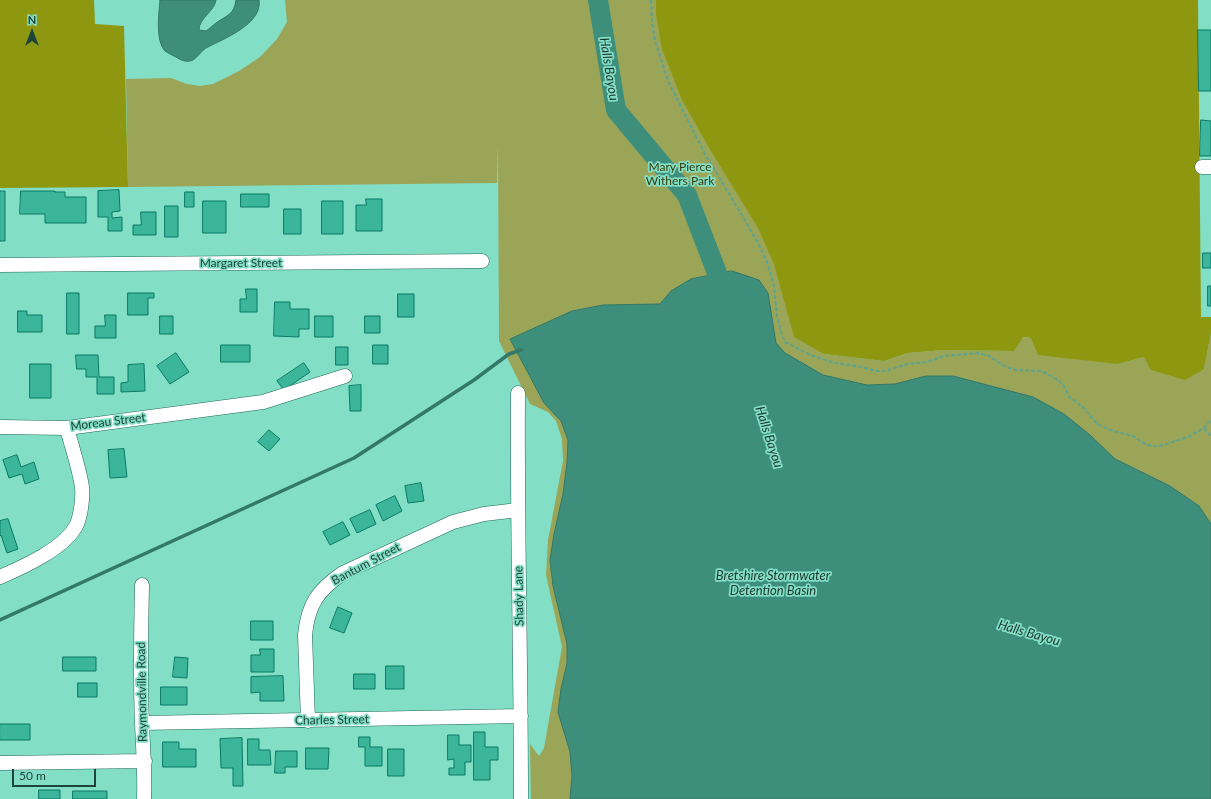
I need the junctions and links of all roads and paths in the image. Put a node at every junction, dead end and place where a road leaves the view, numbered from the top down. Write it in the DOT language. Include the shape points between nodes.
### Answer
graph roads {
  1 [pos="651,0"];
  2 [pos="482,261"];
  3 [pos="0,265"];
  4 [pos="345,376"];
  5 [pos="518,393"];
  6 [pos="1211,420"];
  7 [pos="0,427"];
  8 [pos="67,428"];
  9 [pos="1204,428"];
  10 [pos="1211,436"];
  11 [pos="518,510"];
  12 [pos="0,577"];
  13 [pos="142,585"];
  14 [pos="521,716"];
  15 [pos="308,721"];
  16 [pos="142,723"];
  17 [pos="145,761"];
  18 [pos="0,763"];
  19 [pos="144,799"];
  20 [pos="521,799"];
  1 -- 9 [label="path" via="655,42 668,81 705,154 747,223 767,262 774,286 777,317 785,342 810,355 835,363 877,371 927,362 944,356 984,354 1006,367 1046,373 1059,381 1069,397 1097,424 1133,436 1144,444 1160,446 1188,437"];
  2 -- 3 [label="street, Margaret Street"];
  4 -- 8 [label="street, Moreau Street" via="263,402"];
  5 -- 11 [label="street, Shady Lane"];
  6 -- 9 [label="path"];
  7 -- 8 [label="street, Moreau Street"];
  8 -- 12 [label="street" via="82,489 77,524 54,549"];
  9 -- 10 [label="path"];
  11 -- 14 [label="street, Shady Lane"];
  11 -- 15 [label="street, Bantum Street" via="484,514 453,522 343,573 328,584 309,611 306,622"];
  13 -- 16 [label="street, Raymondville Road"];
  14 -- 15 [label="street, Charles Street"];
  14 -- 20 [label="street, Shady Lane"];
  15 -- 16 [label="street, Charles Street"];
  16 -- 17 [label="street, Raymondville Road"];
  17 -- 18 [label="street"];
  17 -- 19 [label="street, Raymondville Road"];
}
